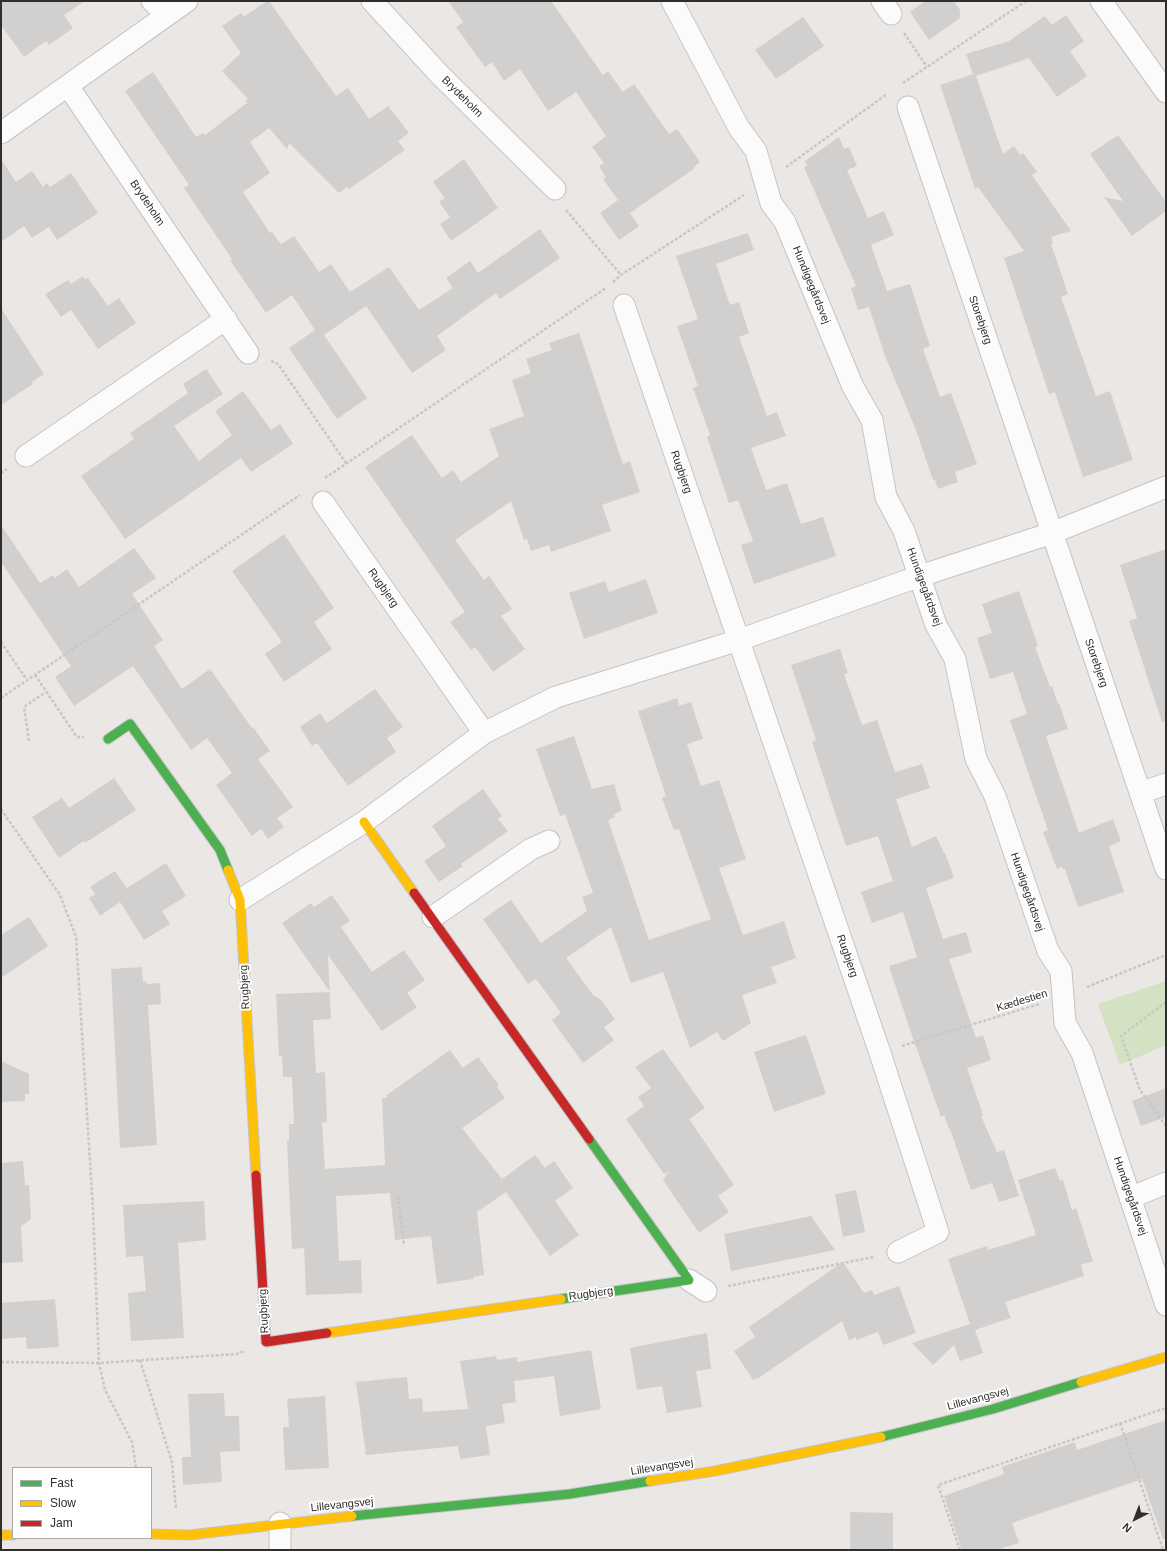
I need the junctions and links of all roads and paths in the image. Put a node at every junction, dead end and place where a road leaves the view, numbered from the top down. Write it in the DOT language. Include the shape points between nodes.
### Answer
graph roads {
  1 [pos="152,1"];
  2 [pos="187,1"];
  3 [pos="372,1"];
  4 [pos="672,1"];
  5 [pos="1026,1"];
  6 [pos="1101,1"];
  7 [pos="887,8"];
  8 [pos="167,15"];
  9 [pos="927,67"];
  10 [pos="900,84"];
  11 [pos="68,86"];
  12 [pos="1166,92"];
  13 [pos="888,94"];
  14 [pos="908,107"];
  15 [pos="1,132"];
  16 [pos="766,180"];
  17 [pos="555,189"];
  18 [pos="621,275"];
  19 [pos="624,305"];
  20 [pos="226,319"];
  21 [pos="248,353"];
  22 [pos="26,456"];
  23 [pos="346,463"];
  24 [pos="320,482"];
  25 [pos="1166,487"];
  26 [pos="301,495"];
  27 [pos="323,502"];
  28 [pos="1052,533"];
  29 [pos="920,576"];
  30 [pos="739,640"];
  31 [pos="1,642"];
  32 [pos="35,675"];
  33 [pos="27,680"];
  34 [pos="46,692"];
  35 [pos="1,698"];
  36 [pos="484,733"];
  37 [pos="108,739"];
  38 [pos="29,741"];
  39 [pos="1166,784"];
  40 [pos="1140,793"];
  41 [pos="1,809"];
  42 [pos="364,822"];
  43 [pos="549,841"];
  44 [pos="1166,869"];
  45 [pos="240,900"];
  46 [pos="432,917"];
  47 [pos="1166,955"];
  48 [pos="1063,997"];
  49 [pos="1166,1002"];
  50 [pos="880,1053"];
  51 [pos="1166,1126"];
  52 [pos="1166,1183"];
  53 [pos="398,1196"];
  54 [pos="1130,1198"];
  55 [pos="404,1245"];
  56 [pos="898,1252"];
  57 [pos="698,1285"];
  58 [pos="1166,1305"];
  59 [pos="266,1342"];
  60 [pos="1166,1357"];
  61 [pos="140,1360"];
  62 [pos="1,1362"];
  63 [pos="99,1363"];
  64 [pos="1166,1408"];
  65 [pos="1120,1424"];
  66 [pos="136,1467"];
  67 [pos="280,1523"];
  68 [pos="152,1534"];
  69 [pos="178,1534"];
  70 [pos="1,1535"];
  71 [pos="12,1535"];
  72 [pos="280,1550"];
  73 [pos="960,1550"];
  74 [pos="1163,1550"];
  1 -- 8 [label="street"];
  2 -- 8 [label="street"];
  3 -- 17 [label="street, Brydeholm" via="440,75"];
  4 -- 16 [label="street, Hundigegårdsvej" via="738,128 756,151"];
  5 -- 9 [label="path"];
  6 -- 12 [label="street"];
  7 -- 9 [label="path"];
  8 -- 11 [label="street"];
  9 -- 10 [label="path"];
  11 -- 15 [label="street"];
  11 -- 20 [label="street, Brydeholm"];
  13 -- 16 [label="path"];
  14 -- 28 [label="street, Storebjerg"];
  16 -- 18 [label="path"];
  16 -- 29 [label="street, Hundigegårdsvej" via="772,203 785,222 853,387 872,420 886,497 904,531"];
  17 -- 18 [label="path" via="565,210"];
  18 -- 23 [label="path" via="613,283"];
  19 -- 30 [label="street, Rugbjerg"];
  20 -- 21 [label="street, Brydeholm"];
  20 -- 22 [label="street"];
  21 -- 23 [label="path" via="278,364"];
  23 -- 24 [label="path"];
  25 -- 28 [label="street"];
  26 -- 32 [label="path"];
  27 -- 36 [label="street, Rugbjerg"];
  28 -- 29 [label="street"];
  28 -- 40 [label="street, Storebjerg"];
  29 -- 30 [label="street"];
  29 -- 48 [label="street, Hundigegårdsvej" via="936,625 955,659 976,760 995,796 1048,951 1061,971"];
  30 -- 36 [label="street" via="556,697"];
  30 -- 50 [label="street, Rugbjerg"];
  31 -- 33 [label="path"];
  32 -- 33 [label="path"];
  32 -- 34 [label="path"];
  33 -- 35 [label="path"];
  34 -- 37 [label="path" via="77,737"];
  34 -- 38 [label="path" via="24,706"];
  36 -- 42 [label="street"];
  37 -- 45 [label="street, Rugbjerg" via="130,724 220,850"];
  39 -- 40 [label="street"];
  40 -- 44 [label="street, Storebjerg"];
  41 -- 63 [label="path" via="60,895 76,937 93,1210"];
  42 -- 45 [label="street"];
  42 -- 46 [label="street"];
  43 -- 46 [label="street" via="531,849"];
  45 -- 59 [label="street, Rugbjerg"];
  46 -- 57 [label="street"];
  47 -- 48 [label="path, Kædestien"];
  48 -- 50 [label="path, Kædestien"];
  48 -- 54 [label="street, Hundigegårdsvej" via="1065,1023 1082,1053"];
  49 -- 51 [label="path" via="1121,1036 1140,1090"];
  50 -- 56 [label="street, Rugbjerg" via="938,1232"];
  52 -- 54 [label="street"];
  53 -- 55 [label="path"];
  54 -- 58 [label="street, Hundigegårdsvej"];
  56 -- 57 [label="path"];
  57 -- 59 [label="street, Rugbjerg"];
  59 -- 61 [label="path" via="237,1354"];
  60 -- 67 [label="street, Lillevangsvej" via="985,1410 869,1440 715,1471 570,1494"];
  61 -- 63 [label="path"];
  61 -- 69 [label="path" via="172,1462"];
  62 -- 63 [label="path"];
  63 -- 66 [label="path" via="105,1390 132,1442"];
  64 -- 65 [label="path"];
  65 -- 73 [label="path" via="938,1485"];
  65 -- 74 [label="path"];
  67 -- 69 [label="street, Lillevangsvej" via="190,1535"];
  67 -- 72 [label="street"];
  68 -- 69 [label="street, Lillevangsvej"];
  70 -- 71 [label="street"];
}
